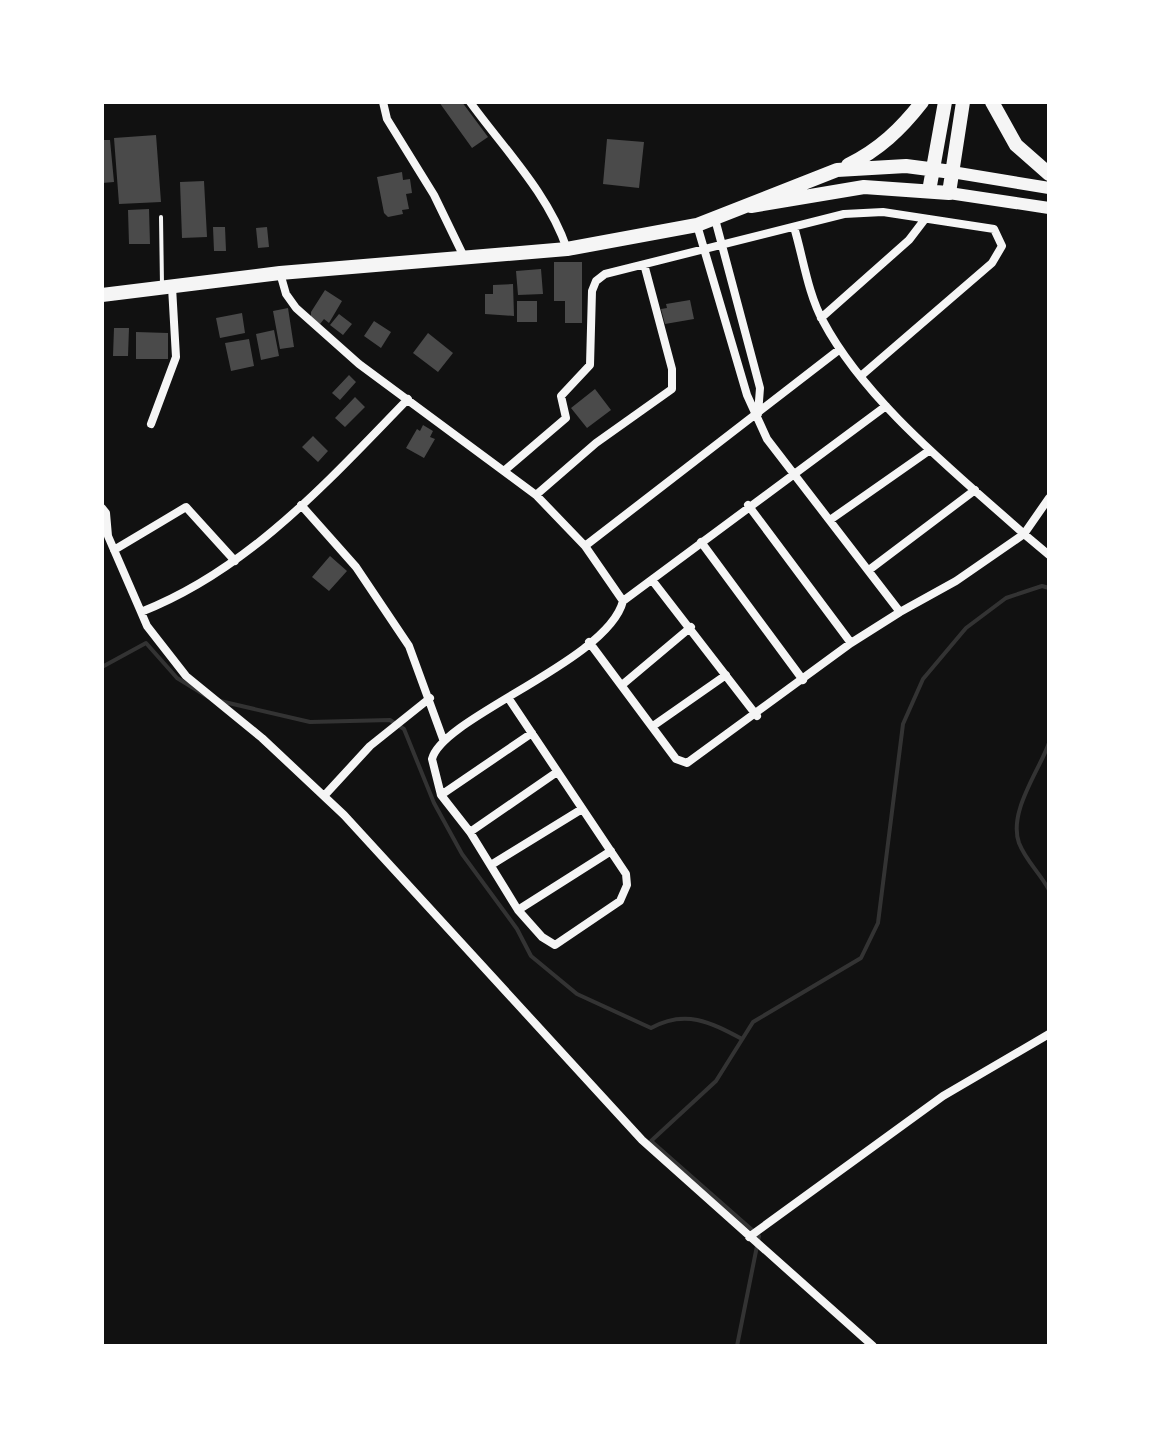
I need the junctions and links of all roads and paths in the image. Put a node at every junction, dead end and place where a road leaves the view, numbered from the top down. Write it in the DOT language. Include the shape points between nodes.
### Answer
graph roads {
  1 [pos="383,102"];
  2 [pos="470,102"];
  3 [pos="922,102"];
  4 [pos="945,102"];
  5 [pos="963,102"];
  6 [pos="992,102"];
  7 [pos="933,169"];
  8 [pos="837,170"];
  9 [pos="952,172"];
  10 [pos="1049,174"];
  11 [pos="1049,188"];
  12 [pos="929,191"];
  13 [pos="949,193"];
  14 [pos="747,207"];
  15 [pos="1049,208"];
  16 [pos="161,217"];
  17 [pos="715,219"];
  18 [pos="925,219"];
  19 [pos="697,225"];
  20 [pos="794,227"];
  21 [pos="725,246"];
  22 [pos="567,249"];
  23 [pos="706,251"];
  24 [pos="466,260"];
  25 [pos="644,264"];
  26 [pos="280,273"];
  27 [pos="167,287"];
  28 [pos="102,295"];
  29 [pos="821,318"];
  30 [pos="840,349"];
  31 [pos="862,375"];
  32 [pos="408,399"];
  33 [pos="886,406"];
  34 [pos="758,415"];
  35 [pos="151,424"];
  36 [pos="930,450"];
  37 [pos="505,470"];
  38 [pos="794,473"];
  39 [pos="975,490"];
  40 [pos="536,495"];
  41 [pos="1049,498"];
  42 [pos="301,505"];
  43 [pos="748,505"];
  44 [pos="102,508"];
  45 [pos="830,520"];
  46 [pos="1024,534"];
  47 [pos="105,540"];
  48 [pos="701,542"];
  49 [pos="585,546"];
  50 [pos="114,550"];
  51 [pos="1049,555"];
  52 [pos="235,561"];
  53 [pos="869,570"];
  54 [pos="652,580"];
  55 [pos="623,601"];
  56 [pos="141,612"];
  57 [pos="900,612"];
  58 [pos="691,627"];
  59 [pos="589,642"];
  60 [pos="851,643"];
  61 [pos="726,675"];
  62 [pos="803,680"];
  63 [pos="622,685"];
  64 [pos="430,698"];
  65 [pos="509,699"];
  66 [pos="757,716"];
  67 [pos="653,726"];
  68 [pos="532,733"];
  69 [pos="443,739"];
  70 [pos="557,772"];
  71 [pos="441,795"];
  72 [pos="324,796"];
  73 [pos="582,809"];
  74 [pos="470,832"];
  75 [pos="611,851"];
  76 [pos="491,865"];
  77 [pos="518,910"];
  78 [pos="1049,1034"];
  79 [pos="753,1234"];
  80 [pos="873,1346"];
  1 -- 24 [label="street" via="387,119 441,207"];
  2 -- 22 [label="street" via="554,217"];
  3 -- 8 [label="highway" via="899,131"];
  4 -- 7 [label="highway"];
  5 -- 9 [label="highway"];
  6 -- 10 [label="highway" via="1016,145"];
  7 -- 8 [label="highway"];
  7 -- 9 [label="highway"];
  7 -- 12 [label="highway"];
  8 -- 14 [label="highway"];
  9 -- 11 [label="main road"];
  9 -- 13 [label="highway"];
  12 -- 13 [label="highway"];
  12 -- 14 [label="highway" via="864,187"];
  13 -- 15 [label="main road"];
  14 -- 17 [label="highway"];
  16 -- 27 [label="lane"];
  17 -- 19 [label="highway"];
  17 -- 21 [label="street"];
  18 -- 20 [label="street" via="883,212 844,214"];
  18 -- 29 [label="street" via="909,240"];
  18 -- 31 [label="street" via="994,229 1000,237 999,254"];
  19 -- 22 [label="highway"];
  19 -- 23 [label="street"];
  20 -- 21 [label="street"];
  20 -- 29 [label="street"];
  21 -- 23 [label="street"];
  21 -- 34 [label="street" via="760,388"];
  22 -- 24 [label="highway"];
  23 -- 25 [label="street"];
  23 -- 34 [label="street" via="747,395"];
  24 -- 26 [label="highway"];
  25 -- 37 [label="street" via="596,281 590,365 561,396 566,418"];
  25 -- 40 [label="street" via="673,375 672,389 596,443"];
  26 -- 27 [label="highway"];
  26 -- 32 [label="street" via="296,308"];
  27 -- 28 [label="highway"];
  27 -- 35 [label="street" via="176,357"];
  29 -- 30 [label="street"];
  30 -- 31 [label="street"];
  30 -- 34 [label="street"];
  31 -- 33 [label="street"];
  32 -- 37 [label="street"];
  32 -- 42 [label="street"];
  33 -- 36 [label="street"];
  33 -- 38 [label="street"];
  34 -- 38 [label="street" via="767,439"];
  34 -- 49 [label="street"];
  36 -- 39 [label="street"];
  36 -- 45 [label="street"];
  37 -- 40 [label="street"];
  38 -- 43 [label="street"];
  38 -- 45 [label="street"];
  39 -- 46 [label="street"];
  39 -- 53 [label="street"];
  40 -- 49 [label="street"];
  41 -- 46 [label="street"];
  42 -- 52 [label="street"];
  42 -- 64 [label="street" via="356,567 409,646"];
  43 -- 48 [label="street"];
  43 -- 60 [label="street"];
  44 -- 47 [label="street"];
  45 -- 53 [label="street"];
  46 -- 51 [label="street"];
  46 -- 57 [label="street"];
  47 -- 50 [label="street"];
  48 -- 54 [label="street"];
  48 -- 62 [label="street"];
  49 -- 55 [label="street"];
  50 -- 52 [label="street" via="186,507"];
  50 -- 56 [label="street"];
  52 -- 56 [label="street"];
  53 -- 57 [label="street"];
  54 -- 55 [label="street"];
  54 -- 58 [label="street"];
  55 -- 59 [label="street" via="620,613"];
  56 -- 72 [label="street" via="186,676"];
  57 -- 60 [label="street"];
  58 -- 61 [label="street"];
  58 -- 63 [label="street"];
  59 -- 63 [label="street"];
  59 -- 65 [label="street"];
  60 -- 62 [label="street"];
  61 -- 66 [label="street"];
  61 -- 67 [label="street"];
  62 -- 66 [label="street"];
  63 -- 67 [label="street"];
  64 -- 69 [label="street"];
  64 -- 72 [label="street" via="370,746"];
  65 -- 68 [label="street"];
  65 -- 69 [label="street"];
  66 -- 67 [label="street" via="687,763 676,759"];
  68 -- 70 [label="street"];
  68 -- 71 [label="street"];
  69 -- 71 [label="street" via="432,759"];
  70 -- 73 [label="street"];
  70 -- 74 [label="street"];
  71 -- 74 [label="street"];
  72 -- 79 [label="street" via="642,1140"];
  73 -- 75 [label="street"];
  73 -- 76 [label="street"];
  74 -- 76 [label="street"];
  75 -- 77 [label="street"];
  75 -- 77 [label="street" via="626,874 625,894 565,941 549,943"];
  76 -- 77 [label="street"];
  78 -- 79 [label="street" via="943,1096"];
  79 -- 80 [label="street"];
}
